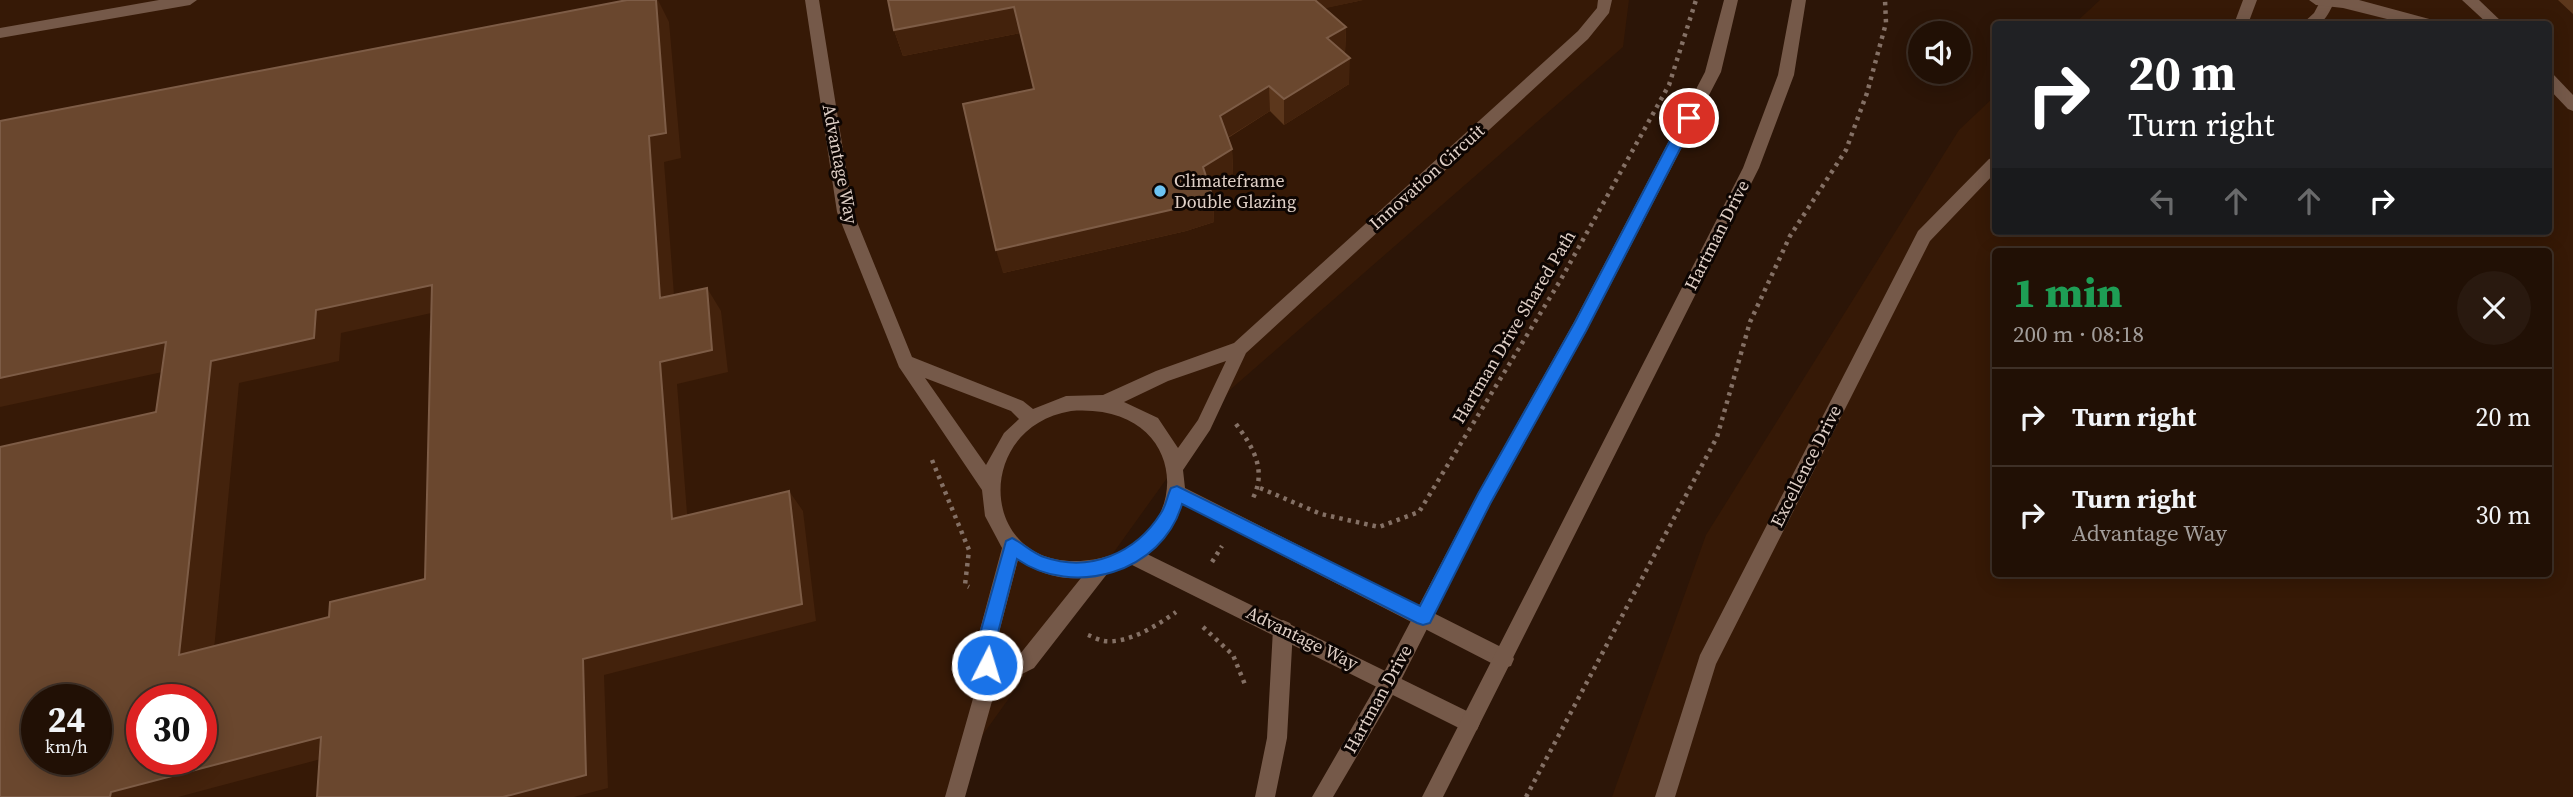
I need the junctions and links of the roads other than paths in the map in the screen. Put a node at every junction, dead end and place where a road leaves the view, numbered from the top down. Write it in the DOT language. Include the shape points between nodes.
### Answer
graph roads {
  1 [pos="190,0"];
  2 [pos="811,0"];
  3 [pos="1605,0"];
  4 [pos="1731,0"];
  5 [pos="1799,0"];
  6 [pos="2250,0"];
  7 [pos="2378,0"];
  8 [pos="2469,0"];
  9 [pos="167,2"];
  10 [pos="2322,2"];
  11 [pos="2348,5"];
  12 [pos="2242,21"];
  13 [pos="2313,21"];
  14 [pos="2415,21"];
  15 [pos="2494,21"];
  16 [pos="0,33"];
  17 [pos="2552,83"];
  18 [pos="2552,94"];
  19 [pos="2573,107"];
  20 [pos="1992,166"];
  21 [pos="1240,348"];
  22 [pos="905,362"];
  23 [pos="1104,402"];
  24 [pos="1031,419"];
  25 [pos="1176,466"];
  26 [pos="989,485"];
  27 [pos="1177,493"];
  28 [pos="1012,546"];
  29 [pos="1132,556"];
  30 [pos="1100,568"];
  31 [pos="1423,617"];
  32 [pos="1283,629"];
  33 [pos="1504,659"];
  34 [pos="988,681"];
  35 [pos="1390,681"];
  36 [pos="1470,723"];
  37 [pos="955,797"];
  38 [pos="1265,797"];
  39 [pos="1322,797"];
  40 [pos="1432,797"];
  41 [pos="1665,797"];
  1 -- 9 [label="street"];
  2 -- 22 [label="street, Advantage Way" via="845,212"];
  3 -- 21 [label="street, Innovation Circuit" via="1604,9 1584,34"];
  4 -- 31 [label="street, Hartman Drive" via="1713,72"];
  5 -- 33 [label="street, Hartman Drive" via="1786,75 1751,168"];
  6 -- 12 [label="street"];
  7 -- 11 [label="street"];
  8 -- 15 [label="street"];
  9 -- 16 [label="street"];
  10 -- 11 [label="street"];
  10 -- 13 [label="street" via="2319,17"];
  11 -- 14 [label="street"];
  17 -- 19 [label="street"];
  18 -- 19 [label="street"];
  20 -- 41 [label="street, Excellence Drive" via="1924,236 1707,662"];
  21 -- 23 [label="street, Innovation Circuit"];
  21 -- 25 [label="street, Innovation Circuit" via="1204,425"];
  22 -- 24 [label="street" via="1017,406"];
  22 -- 26 [label="street, Advantage Way"];
  23 -- 24 [label="street" via="1066,404"];
  23 -- 25 [label="street" via="1145,419 1165,439"];
  24 -- 26 [label="street" via="1008,440"];
  25 -- 27 [label="street"];
  26 -- 28 [label="street" via="994,519"];
  27 -- 29 [label="street" via="1171,513 1152,540"];
  27 -- 31 [label="street"];
  28 -- 30 [label="street" via="1038,564 1066,571"];
  28 -- 34 [label="street" via="985,648"];
  29 -- 30 [label="street"];
  29 -- 32 [label="street, Advantage Way"];
  30 -- 34 [label="street" via="1027,661"];
  31 -- 33 [label="street"];
  31 -- 35 [label="street, Hartman Drive"];
  32 -- 35 [label="street, Advantage Way"];
  32 -- 38 [label="street" via="1277,738"];
  33 -- 36 [label="street, Hartman Drive"];
  34 -- 37 [label="street"];
  35 -- 36 [label="street, Advantage Way"];
  35 -- 39 [label="street, Hartman Drive"];
  36 -- 40 [label="street, Hartman Drive"];
}
